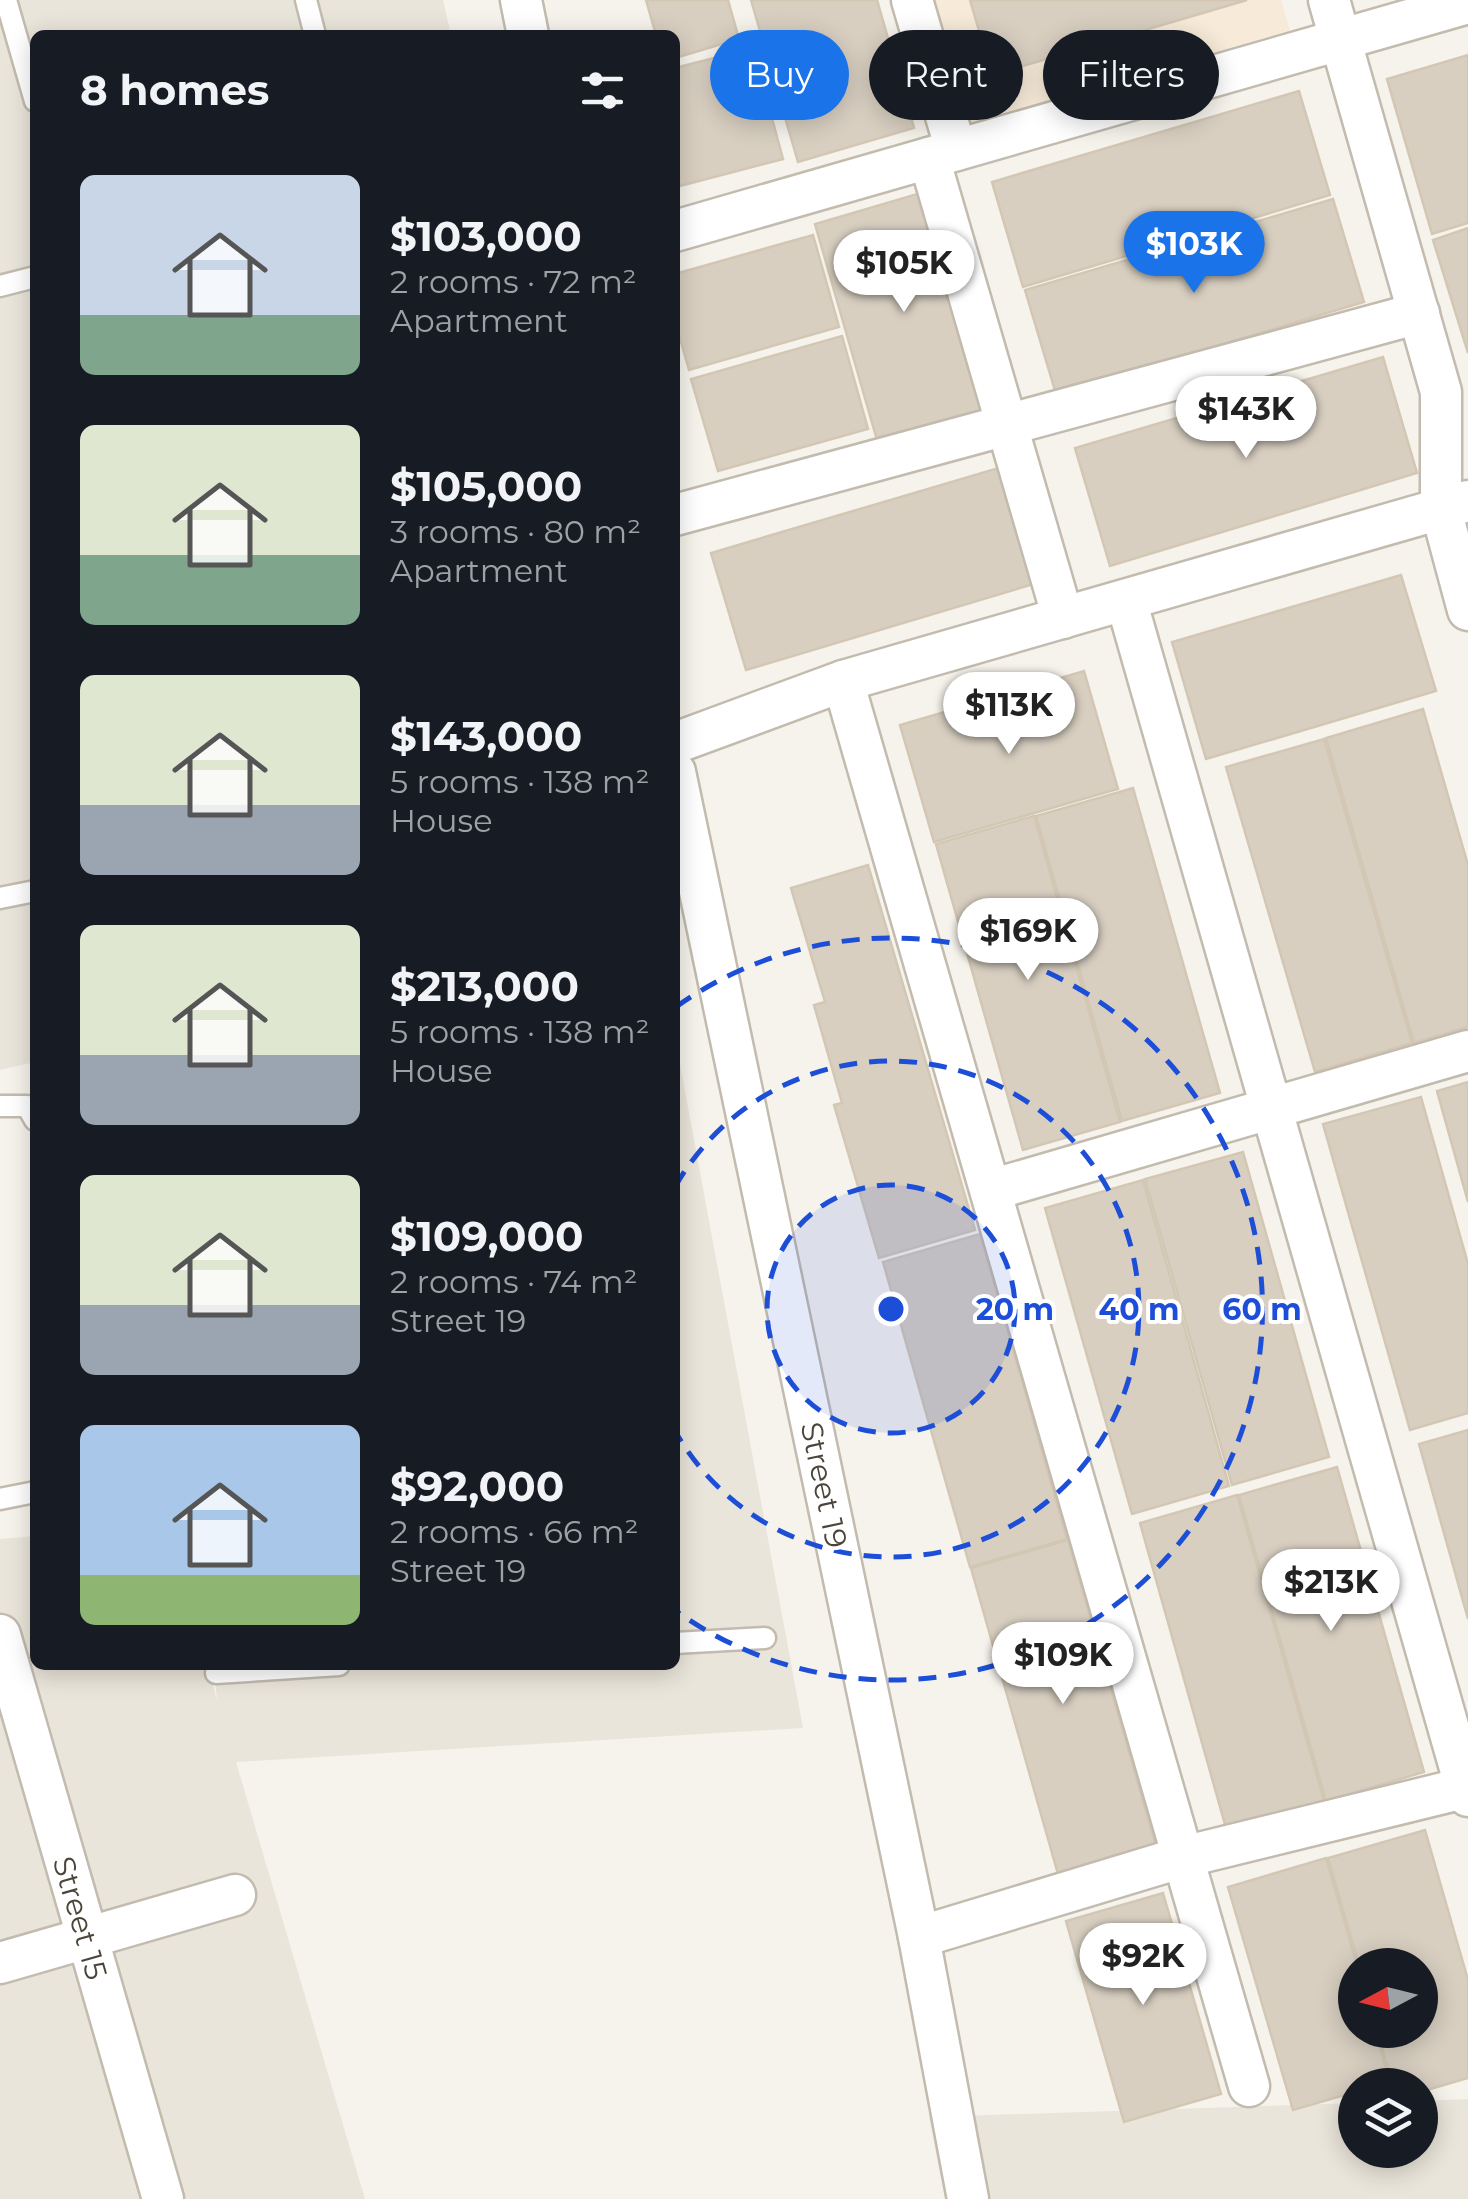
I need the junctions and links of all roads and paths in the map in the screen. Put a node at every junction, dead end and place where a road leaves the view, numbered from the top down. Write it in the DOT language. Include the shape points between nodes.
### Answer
graph roads {
  1 [pos="6,0"];
  2 [pos="306,0"];
  3 [pos="521,0"];
  4 [pos="912,0"];
  5 [pos="1328,0"];
  6 [pos="1468,3"];
  7 [pos="314,30"];
  8 [pos="527,30"];
  9 [pos="1340,38"];
  10 [pos="30,83"];
  11 [pos="942,154"];
  12 [pos="680,230"];
  13 [pos="30,278"];
  14 [pos="0,286"];
  15 [pos="1419,313"];
  16 [pos="1007,425"];
  17 [pos="1454,506"];
  18 [pos="680,514"];
  19 [pos="1126,600"];
  20 [pos="1468,610"];
  21 [pos="1062,618"];
  22 [pos="844,680"];
  23 [pos="680,741"];
  24 [pos="680,796"];
  25 [pos="30,892"];
  26 [pos="0,898"];
  27 [pos="1468,1051"];
  28 [pos="0,1106"];
  29 [pos="1270,1109"];
  30 [pos="30,1111"];
  31 [pos="991,1190"];
  32 [pos="30,1493"];
  33 [pos="0,1499"];
  34 [pos="0,1636"];
  35 [pos="764,1638"];
  36 [pos="680,1643"];
  37 [pos="262,1670"];
  38 [pos="216,1673"];
  39 [pos="1467,1790"];
  40 [pos="1183,1857"];
  41 [pos="234,1894"];
  42 [pos="919,1937"];
  43 [pos="86,1938"];
  44 [pos="0,1963"];
  45 [pos="1249,2086"];
  46 [pos="163,2199"];
  47 [pos="968,2199"];
  1 -- 10 [label="lane"];
  2 -- 7 [label="lane"];
  3 -- 8 [label="street"];
  4 -- 11 [label="street"];
  5 -- 9 [label="street"];
  6 -- 9 [label="street"];
  9 -- 11 [label="street"];
  9 -- 15 [label="street"];
  11 -- 12 [label="street"];
  11 -- 16 [label="street"];
  13 -- 14 [label="lane"];
  15 -- 16 [label="street"];
  15 -- 17 [label="street" via="1441,392"];
  16 -- 18 [label="street"];
  16 -- 21 [label="street"];
  17 -- 19 [label="street"];
  17 -- 20 [label="street"];
  19 -- 21 [label="street"];
  19 -- 29 [label="street"];
  21 -- 22 [label="street"];
  22 -- 23 [label="street"];
  22 -- 31 [label="street"];
  24 -- 42 [label="street, Street 19"];
  25 -- 26 [label="lane"];
  27 -- 29 [label="street"];
  28 -- 30 [label="lane"];
  29 -- 31 [label="street"];
  29 -- 39 [label="street"];
  31 -- 40 [label="street"];
  32 -- 33 [label="lane"];
  34 -- 43 [label="street, Street 15"];
  35 -- 36 [label="lane"];
  37 -- 38 [label="lane"];
  39 -- 40 [label="street"];
  40 -- 42 [label="street"];
  40 -- 45 [label="street"];
  41 -- 43 [label="street"];
  42 -- 47 [label="street, Street 19"];
  43 -- 44 [label="street"];
  43 -- 46 [label="street, Street 15"];
}
